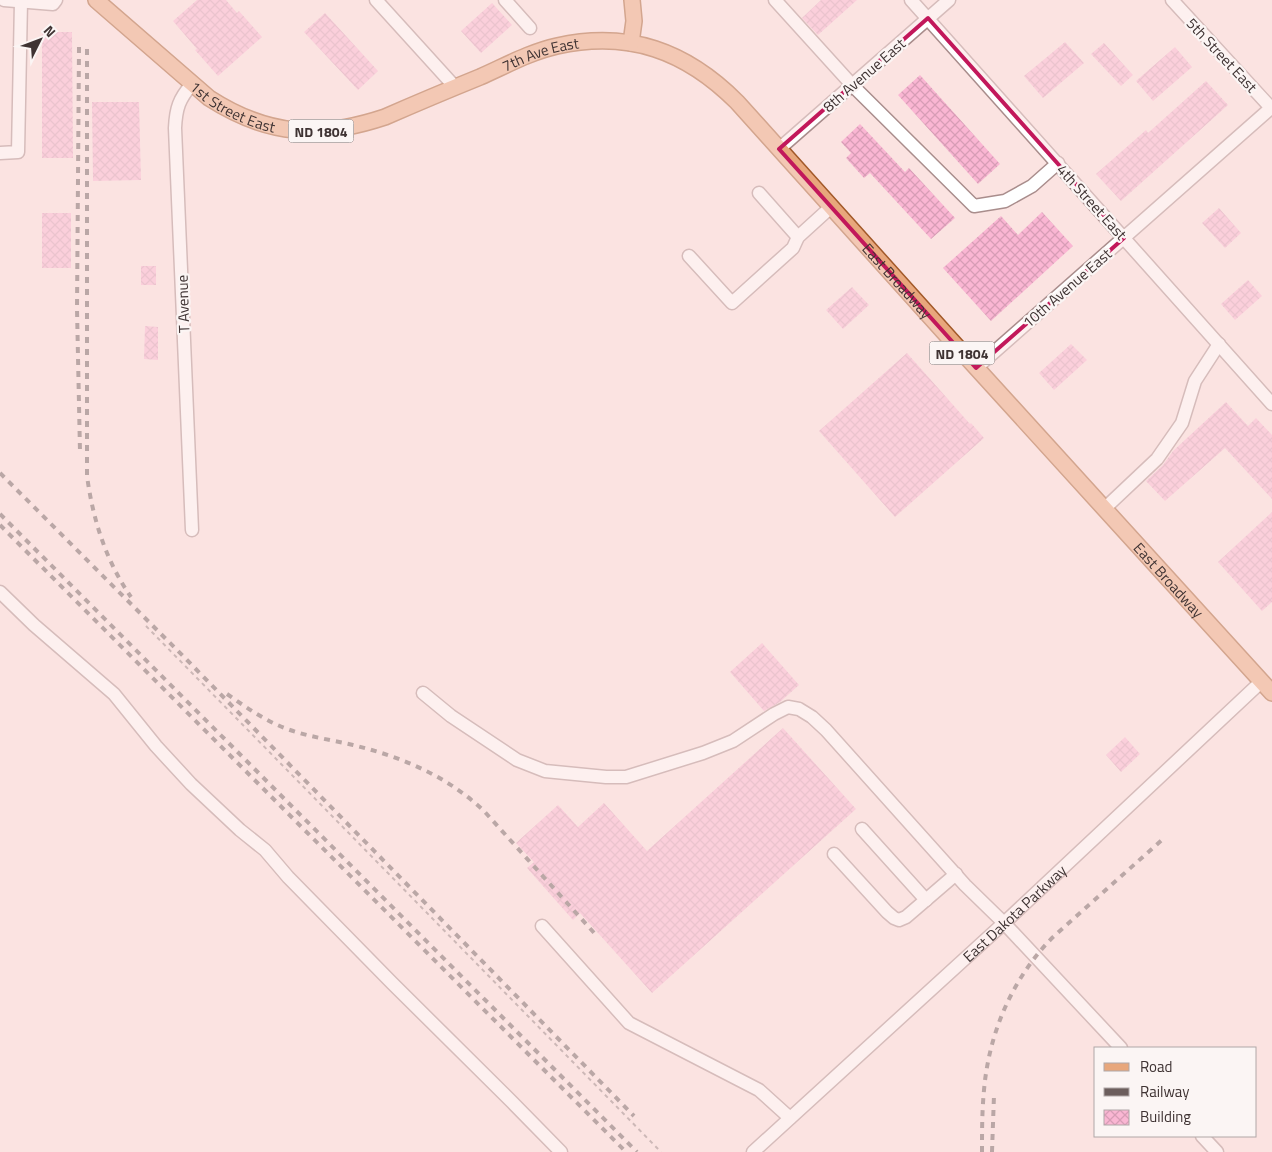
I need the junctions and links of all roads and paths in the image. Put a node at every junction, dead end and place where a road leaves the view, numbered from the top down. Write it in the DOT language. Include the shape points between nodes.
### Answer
graph roads {
  1 [pos="4,0"];
  2 [pos="56,0"];
  3 [pos="96,0"];
  4 [pos="376,0"];
  5 [pos="505,0"];
  6 [pos="632,0"];
  7 [pos="775,0"];
  8 [pos="911,0"];
  9 [pos="949,0"];
  10 [pos="1172,0"];
  11 [pos="21,1"];
  12 [pos="928,18"];
  13 [pos="530,28"];
  14 [pos="631,43"];
  15 [pos="192,84"];
  16 [pos="852,86"];
  17 [pos="455,87"];
  18 [pos="1272,109"];
  19 [pos="779,149"];
  20 [pos="0,153"];
  21 [pos="1058,163"];
  22 [pos="759,194"];
  23 [pos="831,207"];
  24 [pos="798,237"];
  25 [pos="1124,238"];
  26 [pos="689,256"];
  27 [pos="1219,344"];
  28 [pos="976,368"];
  29 [pos="1272,404"];
  30 [pos="1104,509"];
  31 [pos="192,530"];
  32 [pos="0,592"];
  33 [pos="146,626"];
  34 [pos="1267,677"];
  35 [pos="423,693"];
  36 [pos="1272,693"];
  37 [pos="862,829"];
  38 [pos="834,854"];
  39 [pos="956,874"];
  40 [pos="926,900"];
  41 [pos="1004,923"];
  42 [pos="542,926"];
  43 [pos="1120,1047"];
  44 [pos="790,1118"];
  45 [pos="1203,1137"];
  46 [pos="561,1152"];
  47 [pos="661,1152"];
  48 [pos="753,1152"];
  49 [pos="1217,1152"];
  1 -- 11 [label="street"];
  2 -- 11 [label="street" via="53,4"];
  3 -- 15 [label="main road, 1st Street East / ND 1804"];
  4 -- 17 [label="street"];
  5 -- 13 [label="street"];
  6 -- 14 [label="main road"];
  7 -- 16 [label="street"];
  8 -- 12 [label="street, 4th Street East"];
  9 -- 12 [label="street, 8th Avenue East"];
  10 -- 18 [label="street, 5th Street East"];
  11 -- 20 [label="street" via="18,152"];
  12 -- 16 [label="street, 8th Avenue East"];
  12 -- 21 [label="street, 4th Street East"];
  14 -- 17 [label="main road, 7th Ave East / ND 1804" via="592,41 556,46"];
  14 -- 19 [label="main road, East Broadway / ND 1804" via="670,54 707,75"];
  15 -- 17 [label="main road, 1st Street East / ND 1804" via="225,108 260,123 277,128 318,131 362,125"];
  15 -- 31 [label="street, T Avenue" via="178,106 176,128"];
  16 -- 19 [label="street, 8th Avenue East"];
  16 -- 21 [label="street" via="974,206 1005,201 1032,186"];
  18 -- 25 [label="street, 10th Avenue East"];
  19 -- 23 [label="main road, East Broadway / ND 1804"];
  21 -- 25 [label="street, 4th Street East"];
  22 -- 24 [label="street"];
  23 -- 24 [label="street"];
  23 -- 28 [label="main road, East Broadway / ND 1804"];
  24 -- 26 [label="street" via="793,248 732,303"];
  25 -- 27 [label="street, 4th Street East"];
  25 -- 28 [label="street, 10th Avenue East"];
  27 -- 29 [label="street, 4th Street East"];
  27 -- 30 [label="street" via="1196,381 1182,423 1156,459"];
  28 -- 30 [label="main road, East Broadway / ND 1804"];
  30 -- 34 [label="main road, East Broadway / ND 1804"];
  32 -- 46 [label="street" via="114,694 191,784 265,850"];
  33 -- 47 [label="path"];
  34 -- 36 [label="main road, East Broadway / ND 1804"];
  34 -- 41 [label="street, East Dakota Parkway"];
  35 -- 39 [label="street" via="517,760 545,771 606,778 626,777 703,753 733,741 774,714 788,708 799,709 826,730"];
  37 -- 40 [label="street"];
  38 -- 40 [label="street" via="894,918 902,920"];
  39 -- 40 [label="street"];
  39 -- 41 [label="street"];
  41 -- 43 [label="street"];
  41 -- 44 [label="street, East Dakota Parkway"];
  42 -- 44 [label="street" via="629,1023 759,1090"];
  44 -- 48 [label="street, East Dakota Parkway"];
  45 -- 49 [label="street"];
}
